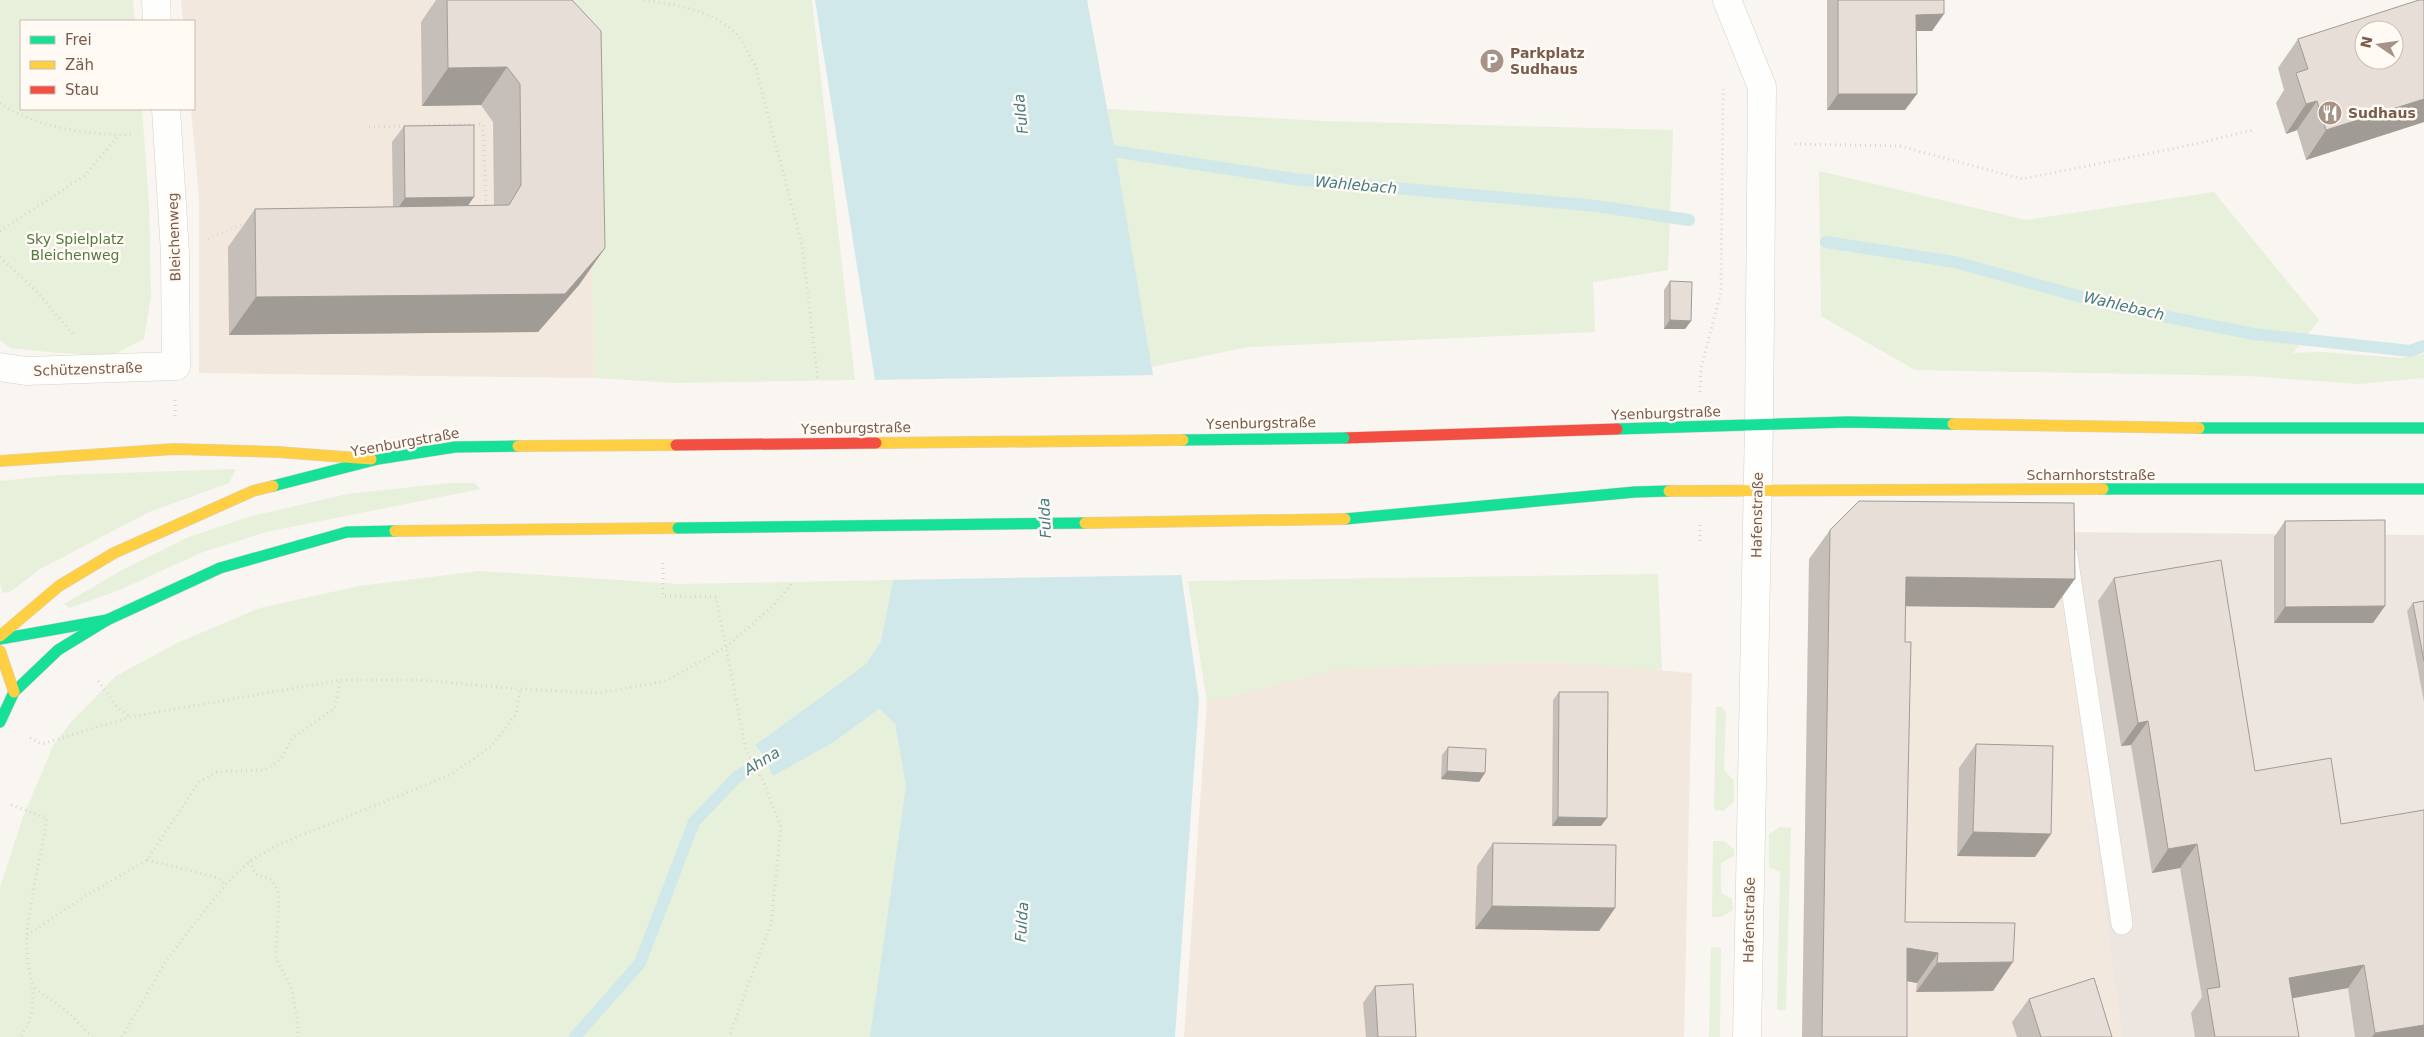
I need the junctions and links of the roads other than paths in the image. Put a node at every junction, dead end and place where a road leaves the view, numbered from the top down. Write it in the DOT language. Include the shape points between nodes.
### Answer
graph roads {
  1 [pos="156,0"];
  2 [pos="1727,0"];
  3 [pos="158,20"];
  4 [pos="167,120"];
  5 [pos="176,366"];
  6 [pos="0,367"];
  7 [pos="1759,424"];
  8 [pos="2424,428"];
  9 [pos="378,460"];
  10 [pos="0,461"];
  11 [pos="1758,489"];
  12 [pos="2424,489"];
  13 [pos="2064,533"];
  14 [pos="107,620"];
  15 [pos="0,638"];
  16 [pos="0,652"];
  17 [pos="14,692"];
  18 [pos="0,722"];
  19 [pos="2122,924"];
  20 [pos="1747,1037"];
  1 -- 3 [label="street"];
  2 -- 7 [label="street, Hafenstraße" via="1762,87"];
  4 -- 5 [label="street, Bleichenweg" via="175,253"];
  5 -- 6 [label="street, Schützenstraße" via="26,371"];
  7 -- 8 [label="main road" via="1884,422 2278,429"];
  7 -- 9 [label="main road, Ysenburgstraße, bridge" via="1344,438 455,447"];
  7 -- 11 [label="street, Hafenstraße"];
  9 -- 10 [label="main road" via="278,452 174,449"];
  9 -- 15 [label="main road, Ysenburgstraße" via="253,491 114,552 58,586"];
  11 -- 12 [label="main road, Scharnhorststraße" via="2059,499"];
  11 -- 14 [label="main road, Ysenburgstraße, bridge" via="1635,492 1345,519 347,532 220,568"];
  11 -- 20 [label="street, Hafenstraße"];
  13 -- 19 [label="lane"];
  14 -- 15 [label="main road, Ysenburgstraße"];
  14 -- 17 [label="main road" via="58,650"];
  16 -- 17 [label="main road"];
  17 -- 18 [label="main road"];
}
